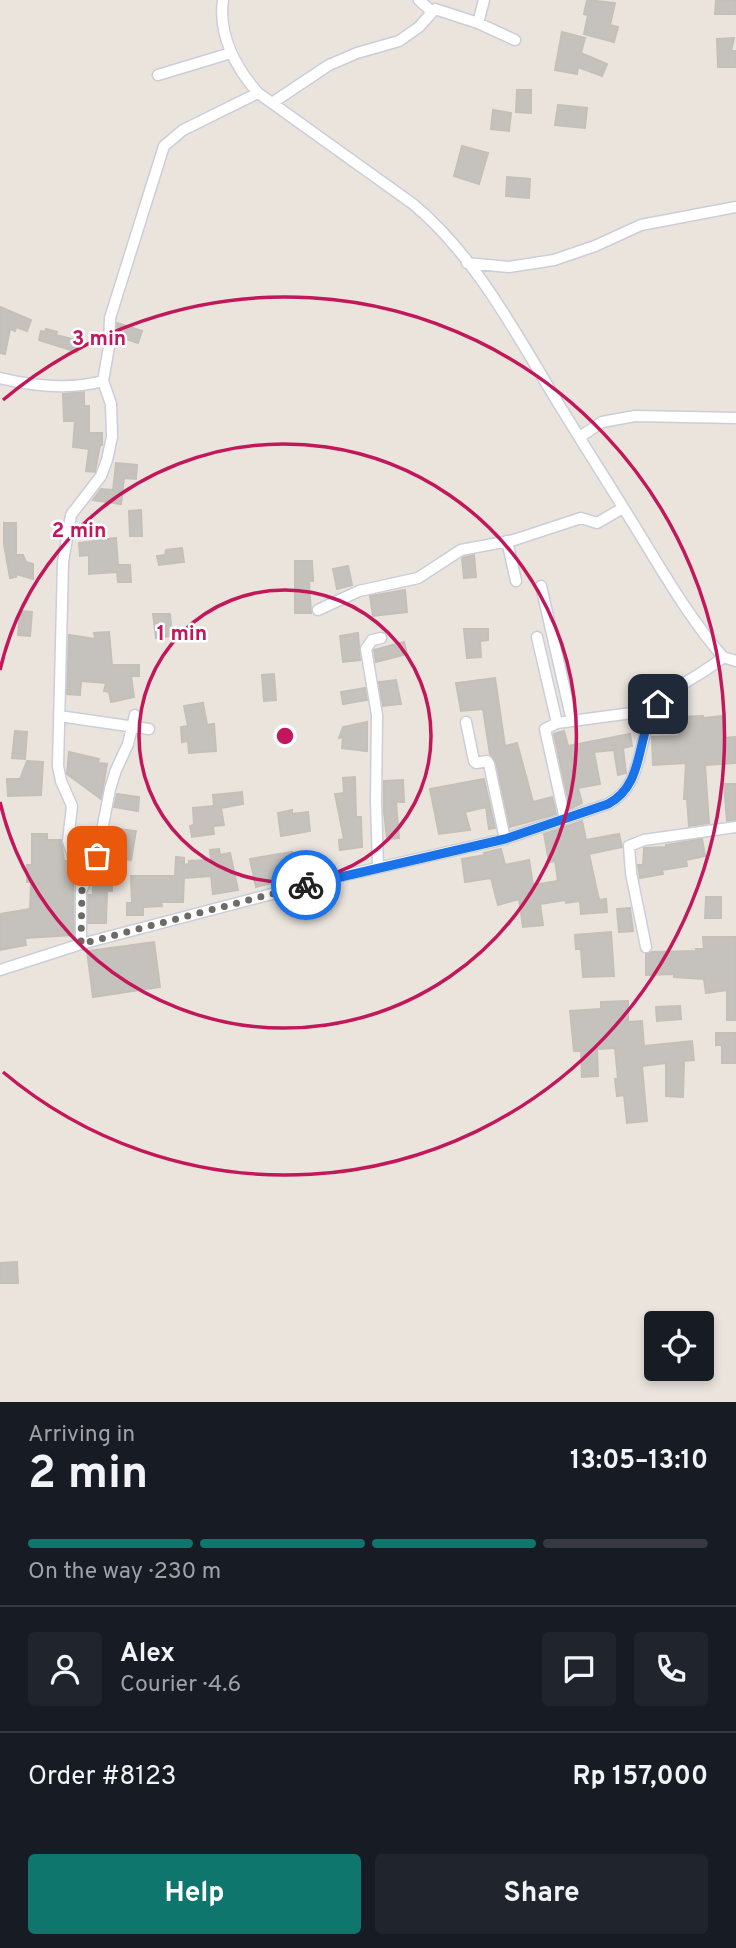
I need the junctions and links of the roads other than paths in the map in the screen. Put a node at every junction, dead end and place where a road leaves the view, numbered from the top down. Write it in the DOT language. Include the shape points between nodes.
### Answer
graph roads {
  1 [pos="222,0"];
  2 [pos="419,0"];
  3 [pos="484,0"];
  4 [pos="432,12"];
  5 [pos="478,23"];
  6 [pos="515,40"];
  7 [pos="232,53"];
  8 [pos="158,75"];
  9 [pos="258,93"];
  10 [pos="272,103"];
  11 [pos="736,207"];
  12 [pos="467,263"];
  13 [pos="0,378"];
  14 [pos="103,381"];
  15 [pos="736,418"];
  16 [pos="580,437"];
  17 [pos="623,509"];
  18 [pos="507,541"];
  19 [pos="516,581"];
  20 [pos="541,586"];
  21 [pos="318,610"];
  22 [pos="537,637"];
  23 [pos="382,638"];
  24 [pos="723,657"];
  25 [pos="736,661"];
  26 [pos="654,710"];
  27 [pos="135,715"];
  28 [pos="59,716"];
  29 [pos="572,721"];
  30 [pos="466,722"];
  31 [pos="557,723"];
  32 [pos="134,727"];
  33 [pos="149,729"];
  34 [pos="565,818"];
  35 [pos="736,827"];
  36 [pos="505,839"];
  37 [pos="378,867"];
  38 [pos="82,889"];
  39 [pos="81,944"];
  40 [pos="646,947"];
  41 [pos="0,970"];
  1 -- 7 [label="street"];
  2 -- 4 [label="street"];
  3 -- 5 [label="street"];
  4 -- 5 [label="street" via="440,9"];
  4 -- 10 [label="street" via="399,41 329,65"];
  5 -- 6 [label="street"];
  7 -- 8 [label="street"];
  7 -- 9 [label="street"];
  9 -- 10 [label="street"];
  9 -- 14 [label="street" via="183,130 164,146 110,318"];
  10 -- 12 [label="street" via="433,220"];
  11 -- 12 [label="street" via="641,225 554,260 509,267"];
  12 -- 16 [label="street"];
  13 -- 14 [label="street" via="65,386"];
  14 -- 28 [label="street" via="111,404 112,438 101,476 68,524"];
  15 -- 16 [label="street" via="635,416 602,422"];
  16 -- 17 [label="street"];
  17 -- 18 [label="street" via="601,522 581,518"];
  17 -- 24 [label="street" via="699,628"];
  18 -- 19 [label="street"];
  18 -- 21 [label="street" via="461,550 418,578 348,595"];
  20 -- 29 [label="street"];
  22 -- 31 [label="street"];
  23 -- 37 [label="street" via="372,640 366,649 377,715"];
  24 -- 25 [label="street"];
  24 -- 26 [label="street" via="666,696"];
  26 -- 29 [label="street"];
  26 -- 34 [label="street" via="625,793 608,804"];
  27 -- 32 [label="street"];
  28 -- 32 [label="street"];
  28 -- 38 [label="street" via="59,771 72,806 68,841"];
  29 -- 31 [label="street"];
  30 -- 36 [label="street" via="474,761 489,764"];
  31 -- 34 [label="street" via="548,726 545,734"];
  32 -- 33 [label="street"];
  32 -- 38 [label="street" via="116,770 97,856"];
  34 -- 36 [label="street"];
  35 -- 40 [label="street" via="629,846"];
  36 -- 37 [label="street"];
  37 -- 39 [label="street"];
  38 -- 39 [label="street"];
  39 -- 41 [label="street"];
}
